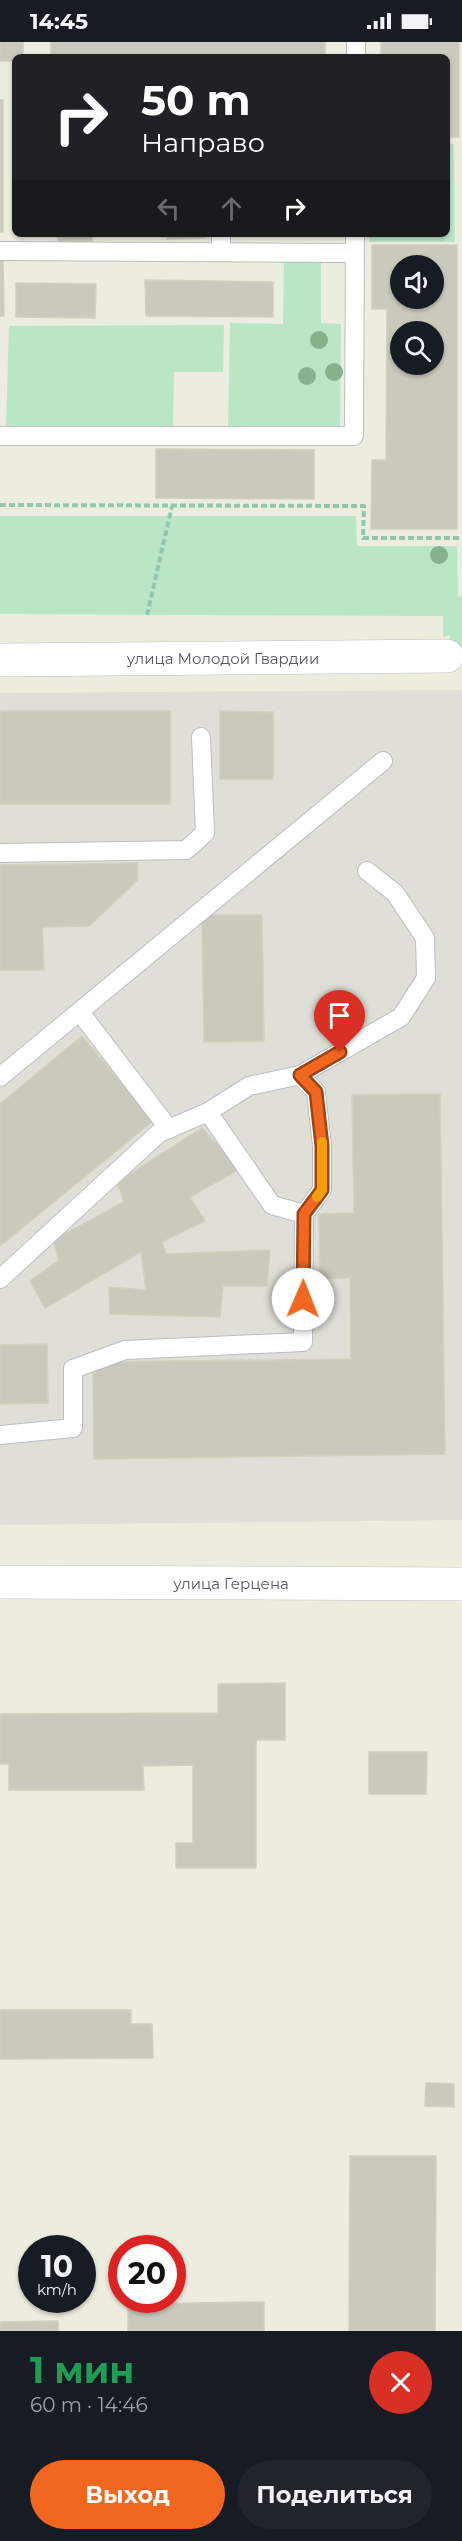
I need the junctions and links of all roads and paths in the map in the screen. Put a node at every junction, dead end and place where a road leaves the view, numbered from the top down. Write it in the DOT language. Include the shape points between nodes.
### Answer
graph roads {
  1 [pos="355,237"];
  2 [pos="39,243"];
  3 [pos="221,243"];
  4 [pos="0,252"];
  5 [pos="355,253"];
  6 [pos="0,436"];
  7 [pos="0,505"];
  8 [pos="172,506"];
  9 [pos="462,538"];
  10 [pos="147,615"];
  11 [pos="447,656"];
  12 [pos="0,660"];
  13 [pos="201,737"];
  14 [pos="383,761"];
  15 [pos="0,853"];
  16 [pos="368,871"];
  17 [pos="80,1012"];
  18 [pos="300,1075"];
  19 [pos="0,1077"];
  20 [pos="208,1112"];
  21 [pos="169,1129"];
  22 [pos="304,1214"];
  23 [pos="0,1280"];
  24 [pos="0,1436"];
  25 [pos="0,1582"];
  26 [pos="462,1584"];
  1 -- 5 [label="lane"];
  2 -- 3 [label="lane"];
  2 -- 4 [label="lane"];
  3 -- 5 [label="lane"];
  5 -- 6 [label="lane" via="354,436"];
  7 -- 8 [label="path"];
  8 -- 9 [label="path" via="364,506 363,538"];
  8 -- 10 [label="path"];
  11 -- 12 [label="street, улица Молодой Гвардии"];
  13 -- 15 [label="lane" via="205,833 186,850"];
  14 -- 17 [label="lane"];
  16 -- 18 [label="lane" via="395,894 425,938 426,978 401,1017"];
  17 -- 19 [label="lane"];
  17 -- 21 [label="lane"];
  18 -- 20 [label="lane" via="249,1086"];
  18 -- 22 [label="lane" via="316,1092 322,1146 322,1190"];
  20 -- 21 [label="lane"];
  20 -- 22 [label="lane" via="272,1205"];
  21 -- 23 [label="lane" via="159,1133"];
  22 -- 24 [label="lane" via="303,1342 125,1350 73,1369 73,1428"];
  25 -- 26 [label="street, улица Герцена"];
}
